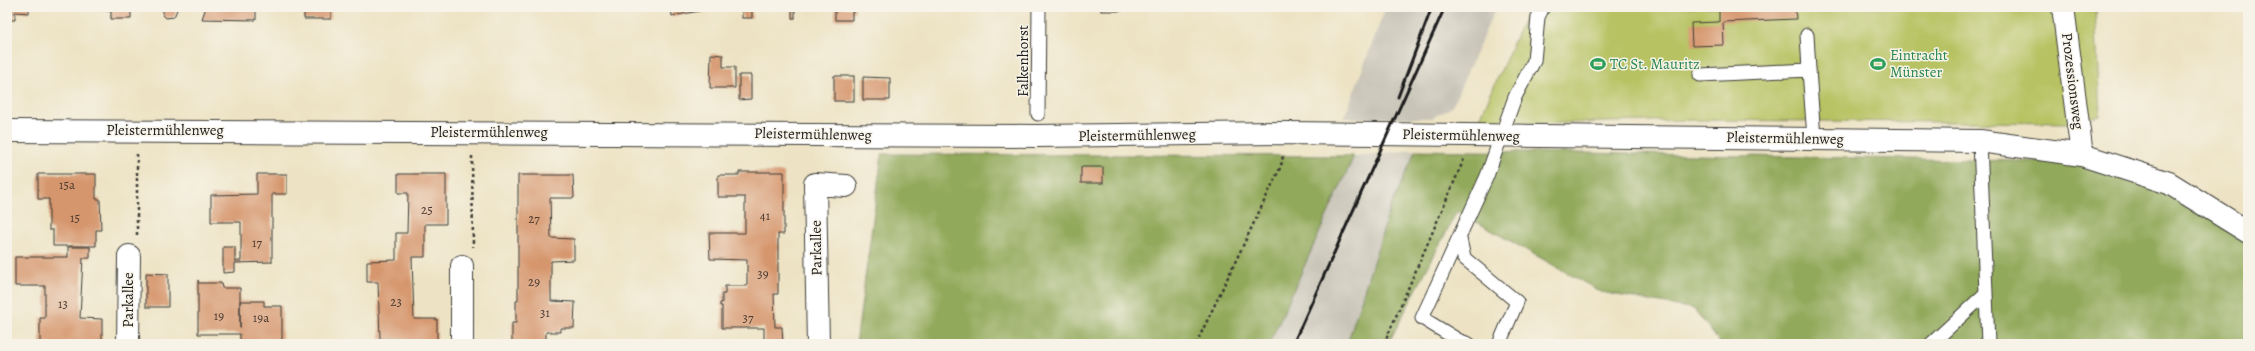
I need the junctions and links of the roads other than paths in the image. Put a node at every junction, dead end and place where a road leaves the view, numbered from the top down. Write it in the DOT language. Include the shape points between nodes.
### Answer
graph roads {
  1 [pos="1039,7"];
  2 [pos="1543,7"];
  3 [pos="2063,7"];
  4 [pos="1807,34"];
  5 [pos="1810,70"];
  6 [pos="1700,75"];
  7 [pos="1038,114"];
  8 [pos="7,130"];
  9 [pos="1502,136"];
  10 [pos="1814,138"];
  11 [pos="1980,141"];
  12 [pos="2082,155"];
  13 [pos="846,186"];
  14 [pos="2248,232"];
  15 [pos="1460,239"];
  16 [pos="129,256"];
  17 [pos="462,266"];
  18 [pos="1985,294"];
  19 [pos="128,344"];
  20 [pos="462,344"];
  21 [pos="818,344"];
  22 [pos="1469,344"];
  23 [pos="1499,344"];
  24 [pos="1931,344"];
  25 [pos="1988,344"];
  1 -- 7 [label="lane, Falkenhorst"];
  2 -- 9 [label="lane" via="1538,17 1534,61 1515,97"];
  3 -- 12 [label="street, Prozessionsweg"];
  4 -- 5 [label="lane"];
  5 -- 6 [label="lane"];
  5 -- 10 [label="lane"];
  8 -- 9 [label="street, Pleistermühlenweg" via="1038,136 1287,133"];
  9 -- 10 [label="street, Pleistermühlenweg"];
  9 -- 15 [label="lane"];
  10 -- 11 [label="street, Pleistermühlenweg"];
  11 -- 12 [label="street, Pleistermühlenweg"];
  11 -- 18 [label="lane"];
  12 -- 14 [label="street, Pleistermühlenweg" via="2170,183"];
  13 -- 21 [label="street, Parkallee" via="815,184"];
  15 -- 22 [label="lane" via="1422,318"];
  15 -- 23 [label="lane" via="1464,258 1517,302"];
  16 -- 19 [label="street, Parkallee"];
  17 -- 20 [label="street"];
  18 -- 24 [label="lane"];
  18 -- 25 [label="lane"];
}
